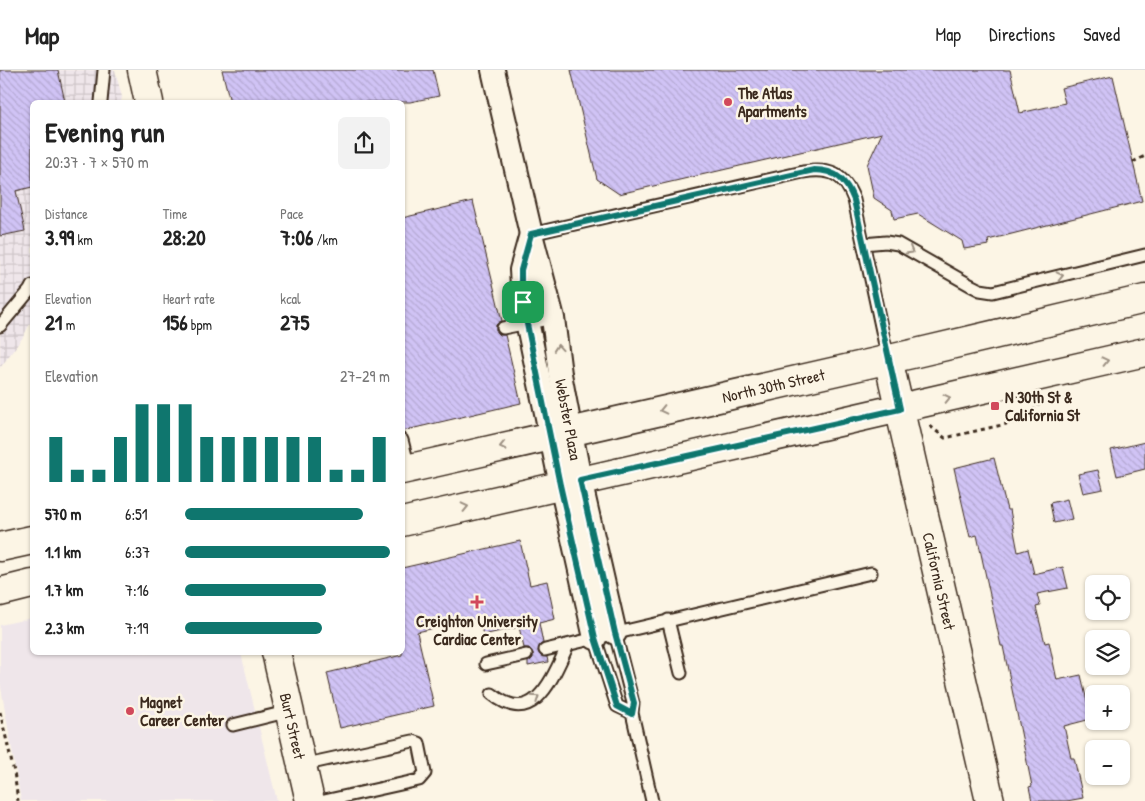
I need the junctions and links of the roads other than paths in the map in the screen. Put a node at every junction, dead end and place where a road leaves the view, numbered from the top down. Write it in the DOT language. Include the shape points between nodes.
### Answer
graph roads {
  1 [pos="104,70"];
  2 [pos="142,70"];
  3 [pos="492,70"];
  4 [pos="101,100"];
  5 [pos="149,100"];
  6 [pos="531,234"];
  7 [pos="863,244"];
  8 [pos="1145,255"];
  9 [pos="30,290"];
  10 [pos="1145,299"];
  11 [pos="554,318"];
  12 [pos="527,324"];
  13 [pos="0,326"];
  14 [pos="503,328"];
  15 [pos="1145,352"];
  16 [pos="888,359"];
  17 [pos="900,409"];
  18 [pos="561,433"];
  19 [pos="406,469"];
  20 [pos="570,482"];
  21 [pos="405,521"];
  22 [pos="30,540"];
  23 [pos="0,548"];
  24 [pos="871,573"];
  25 [pos="30,584"];
  26 [pos="0,592"];
  27 [pos="668,620"];
  28 [pos="605,636"];
  29 [pos="568,645"];
  30 [pos="545,650"];
  31 [pos="277,655"];
  32 [pos="526,655"];
  33 [pos="486,664"];
  34 [pos="681,673"];
  35 [pos="492,694"];
  36 [pos="290,712"];
  37 [pos="632,714"];
  38 [pos="233,725"];
  39 [pos="302,766"];
  40 [pos="310,801"];
  41 [pos="324,801"];
  42 [pos="652,801"];
  43 [pos="990,801"];
  1 -- 4 [label="lane"];
  2 -- 5 [label="main road"];
  3 -- 6 [label="street, Webster Plaza"];
  6 -- 7 [label="lane" via="802,172 824,170 838,176 850,191"];
  6 -- 11 [label="street, Webster Plaza"];
  6 -- 12 [label="street, Webster Plaza" via="521,270"];
  7 -- 8 [label="lane, one-way" via="898,244 970,285 993,292"];
  7 -- 16 [label="lane"];
  9 -- 13 [label="lane"];
  10 -- 16 [label="main road, North 30th Street"];
  11 -- 12 [label="lane"];
  18 -- 11 [label="street, Webster Plaza, one-way" via="560,374"];
  12 -- 14 [label="lane"];
  12 -- 18 [label="street, Webster Plaza"];
  17 -- 15 [label="main road, one-way"];
  16 -- 17 [label="main road, California Street"];
  16 -- 18 [label="main road, North 30th Street, one-way"];
  17 -- 20 [label="main road"];
  17 -- 43 [label="main road, California Street"];
  18 -- 19 [label="main road, North 30th Street, one-way"];
  18 -- 20 [label="street, Webster Plaza"];
  21 -- 20 [label="main road, one-way"];
  20 -- 28 [label="street, Webster Plaza"];
  22 -- 23 [label="main road"];
  24 -- 27 [label="lane"];
  25 -- 26 [label="main road"];
  27 -- 28 [label="lane"];
  27 -- 34 [label="lane"];
  28 -- 29 [label="lane"];
  28 -- 37 [label="lane" via="634,703"];
  28 -- 37 [label="lane" via="617,706"];
  29 -- 30 [label="lane"];
  35 -- 29 [label="lane, one-way" via="514,705 538,698 550,683"];
  31 -- 36 [label="main road, Burt Street"];
  32 -- 33 [label="lane"];
  36 -- 38 [label="lane"];
  36 -- 39 [label="main road, Burt Street"];
  37 -- 42 [label="lane"];
  39 -- 40 [label="main road, Burt Street"];
  39 -- 41 [label="lane" via="413,741 419,743 425,773 419,780"];
}
